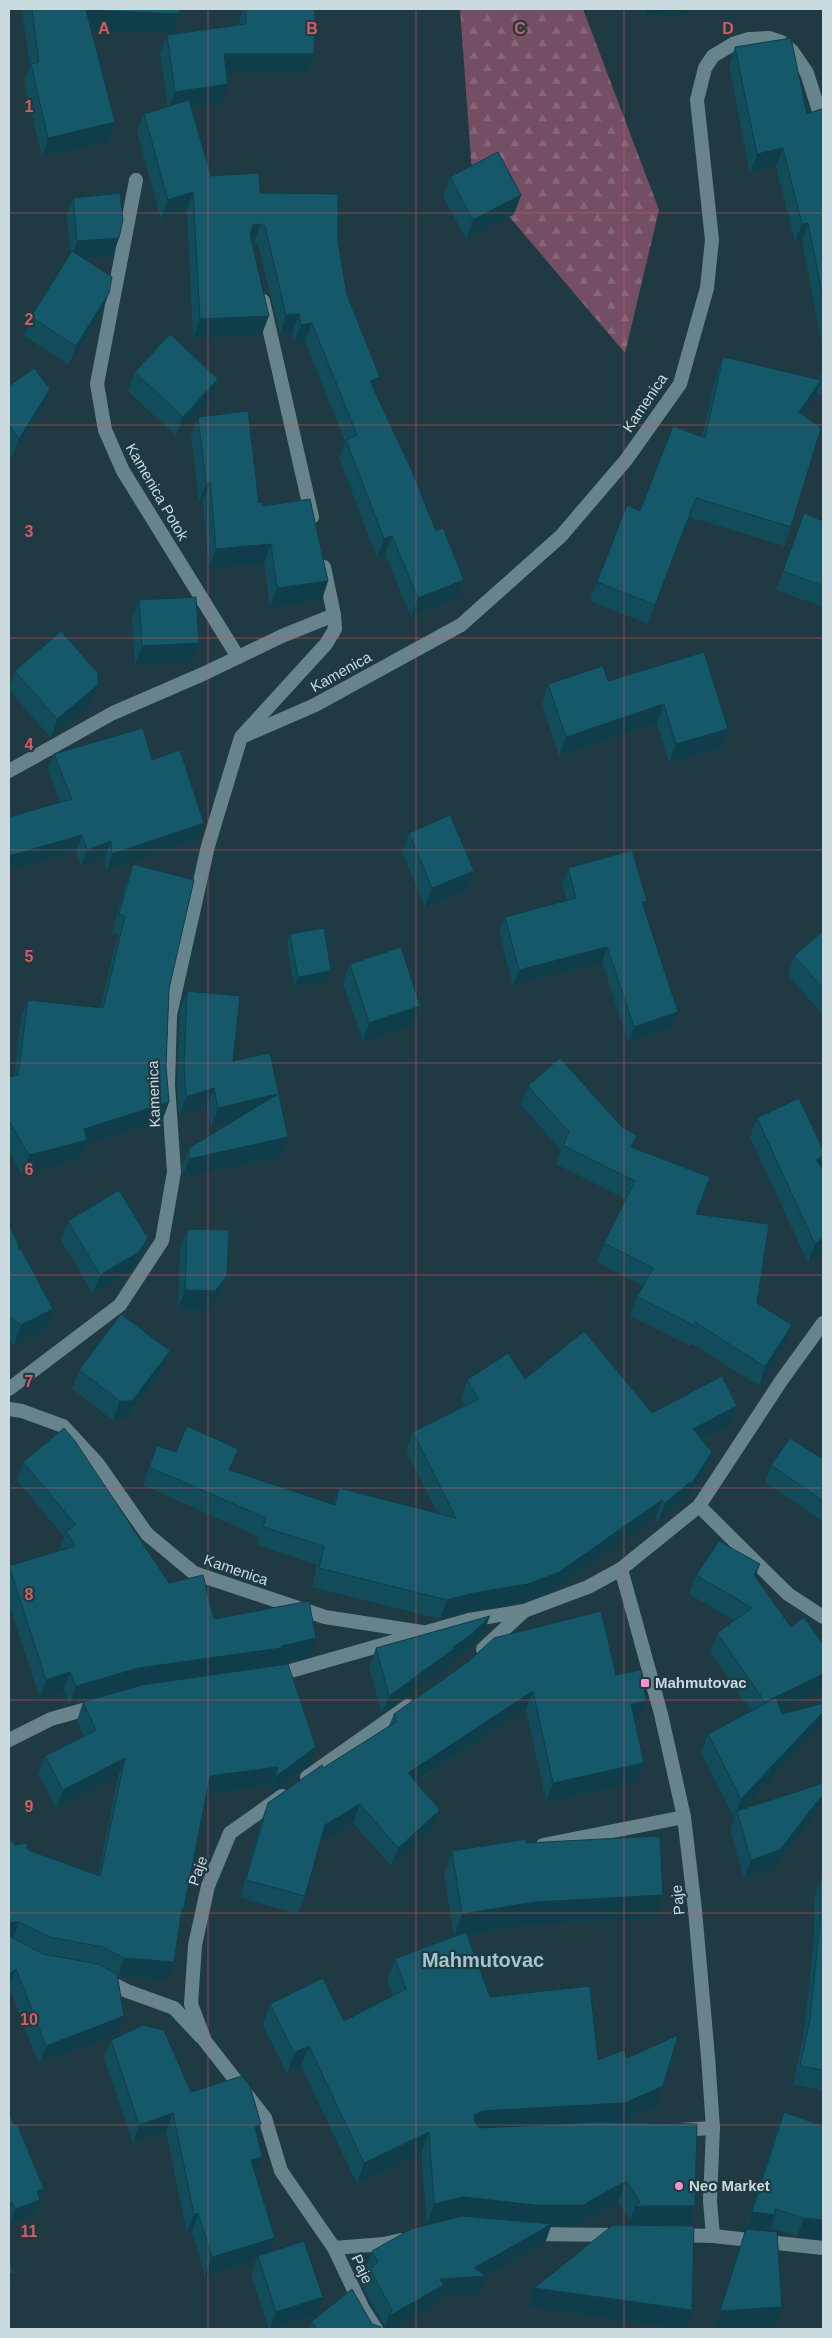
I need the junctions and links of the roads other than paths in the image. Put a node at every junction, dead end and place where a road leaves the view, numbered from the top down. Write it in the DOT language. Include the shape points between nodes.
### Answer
graph roads {
  1 [pos="823,124"];
  2 [pos="136,180"];
  3 [pos="261,290"];
  4 [pos="315,529"];
  5 [pos="321,557"];
  6 [pos="334,615"];
  7 [pos="238,657"];
  8 [pos="241,737"];
  9 [pos="9,771"];
  10 [pos="823,1323"];
  11 [pos="9,1389"];
  12 [pos="9,1409"];
  13 [pos="699,1506"];
  14 [pos="621,1569"];
  15 [pos="524,1611"];
  16 [pos="823,1617"];
  17 [pos="428,1633"];
  18 [pos="471,1660"];
  19 [pos="257,1678"];
  20 [pos="419,1699"];
  21 [pos="106,1703"];
  22 [pos="9,1740"];
  23 [pos="684,1817"];
  24 [pos="534,1847"];
  25 [pos="94,1974"];
  26 [pos="205,2041"];
  27 [pos="713,2128"];
  28 [pos="663,2130"];
  29 [pos="518,2233"];
  30 [pos="634,2235"];
  31 [pos="664,2235"];
  32 [pos="713,2236"];
  33 [pos="411,2237"];
  34 [pos="334,2248"];
  35 [pos="823,2248"];
  36 [pos="376,2329"];
  1 -- 8 [label="street, Kamenica" via="807,73 792,51 781,42 749,38 713,56 704,68 697,100 712,240 707,288 680,384 626,460 561,536 461,625 315,705"];
  2 -- 7 [label="street, Kamenica Potok" via="97,384 105,430 123,471"];
  3 -- 4 [label="street"];
  5 -- 6 [label="street"];
  6 -- 7 [label="street"];
  6 -- 8 [label="street, Kamenica" via="335,629 326,644"];
  7 -- 9 [label="street" via="113,713"];
  8 -- 11 [label="street, Kamenica" via="208,846 170,1015 168,1085 174,1172 162,1241 120,1305"];
  10 -- 13 [label="street"];
  12 -- 17 [label="street, Kamenica" via="63,1426 98,1464 147,1534 194,1573 325,1617"];
  13 -- 14 [label="street"];
  13 -- 16 [label="street" via="788,1594"];
  14 -- 15 [label="street" via="588,1587"];
  14 -- 23 [label="street, Paje" via="661,1714"];
  15 -- 17 [label="street" via="469,1620"];
  15 -- 18 [label="street"];
  17 -- 19 [label="street"];
  20 -- 26 [label="street, Paje" via="230,1833 208,1886 195,1946 191,2004"];
  21 -- 22 [label="street" via="51,1719"];
  23 -- 24 [label="street"];
  23 -- 27 [label="street, Paje" via="696,1910"];
  25 -- 26 [label="street" via="174,2008"];
  26 -- 34 [label="street, Paje" via="265,2118 282,2171"];
  27 -- 28 [label="street"];
  27 -- 32 [label="street, Paje" via="710,2201"];
  29 -- 30 [label="street"];
  31 -- 32 [label="street"];
  32 -- 35 [label="street"];
  33 -- 34 [label="street, Paje" via="384,2244"];
  34 -- 36 [label="street, Paje"];
}
